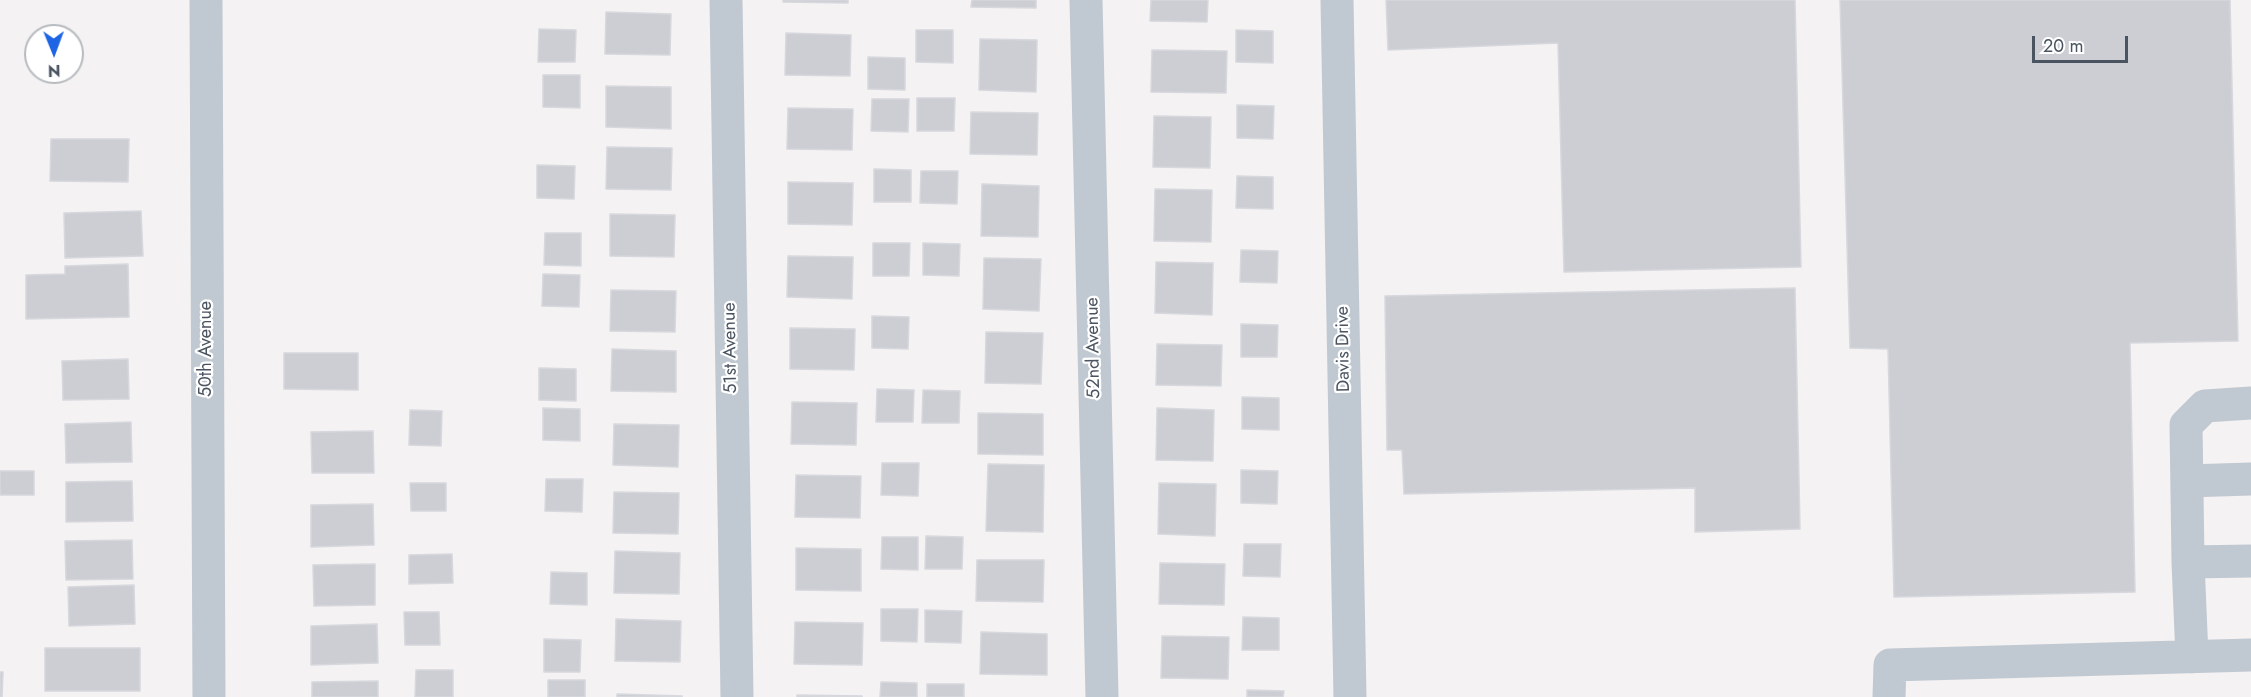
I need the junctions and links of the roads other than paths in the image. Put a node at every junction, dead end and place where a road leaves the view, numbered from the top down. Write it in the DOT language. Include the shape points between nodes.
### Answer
graph roads {
  1 [pos="206,0"];
  2 [pos="726,0"];
  3 [pos="1086,0"];
  4 [pos="1337,0"];
  5 [pos="2251,403"];
  6 [pos="2251,479"];
  7 [pos="2187,481"];
  8 [pos="2251,561"];
  9 [pos="2188,562"];
  10 [pos="2251,656"];
  11 [pos="2192,657"];
  12 [pos="209,697"];
  13 [pos="737,697"];
  14 [pos="1102,697"];
  15 [pos="1350,697"];
  16 [pos="1889,697"];
  1 -- 12 [label="street, 50th Avenue"];
  2 -- 13 [label="street, 51st Avenue"];
  3 -- 14 [label="street, 52nd Avenue"];
  4 -- 15 [label="street, Davis Drive"];
  5 -- 7 [label="street" via="2205,406 2186,425"];
  6 -- 7 [label="street"];
  7 -- 9 [label="street"];
  8 -- 9 [label="street"];
  9 -- 11 [label="street"];
  10 -- 11 [label="street"];
  11 -- 16 [label="street" via="1890,665"];
}
